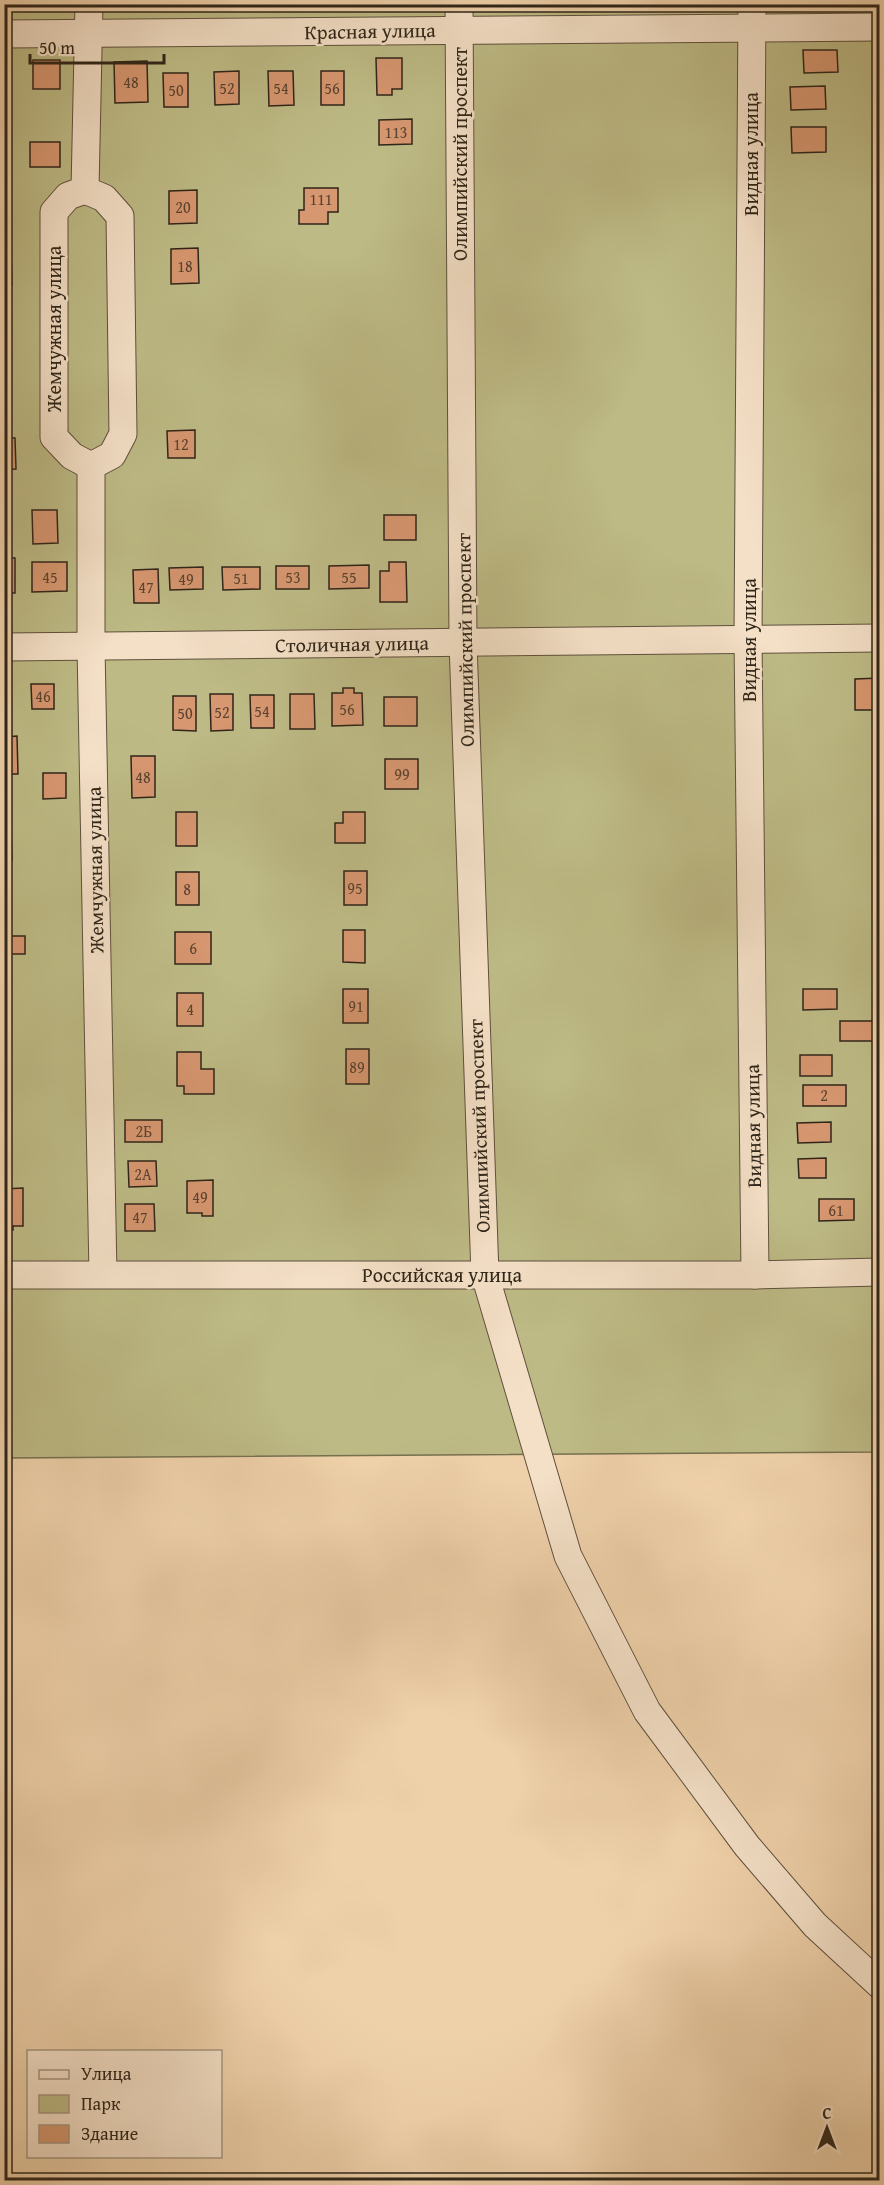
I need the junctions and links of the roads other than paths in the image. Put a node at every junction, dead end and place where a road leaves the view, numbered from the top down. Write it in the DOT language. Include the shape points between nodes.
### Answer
graph roads {
  1 [pos="89,4"];
  2 [pos="752,16"];
  3 [pos="460,17"];
  4 [pos="879,27"];
  5 [pos="90,33"];
  6 [pos="4,34"];
  7 [pos="85,190"];
  8 [pos="91,466"];
  9 [pos="748,639"];
  10 [pos="879,639"];
  11 [pos="463,642"];
  12 [pos="91,647"];
  13 [pos="4,648"];
  14 [pos="879,1272"];
  15 [pos="103,1274"];
  16 [pos="4,1275"];
  17 [pos="484,1275"];
  18 [pos="755,1275"];
  19 [pos="879,1985"];
  1 -- 5 [label="street"];
  2 -- 3 [label="street, Красная улица"];
  2 -- 4 [label="street, Красная улица"];
  2 -- 9 [label="street, Видная улица"];
  3 -- 5 [label="street, Красная улица"];
  3 -- 11 [label="street, Олимпийский проспект"];
  5 -- 6 [label="street, Красная улица"];
  5 -- 7 [label="street"];
  7 -- 8 [label="street" via="104,198 120,216 123,434 112,455"];
  7 -- 8 [label="street, Жемчужная улица" via="68,196 54,212 54,437 72,456"];
  8 -- 12 [label="street, Жемчужная улица"];
  9 -- 10 [label="street, Столичная улица"];
  9 -- 11 [label="street, Столичная улица"];
  9 -- 18 [label="street, Видная улица"];
  11 -- 12 [label="street, Столичная улица"];
  11 -- 17 [label="street, Олимпийский проспект"];
  12 -- 13 [label="street, Столичная улица"];
  12 -- 15 [label="street, Жемчужная улица"];
  14 -- 18 [label="street, Российская улица"];
  15 -- 16 [label="street, Российская улица"];
  15 -- 17 [label="street, Российская улица"];
  17 -- 18 [label="street, Российская улица"];
  17 -- 19 [label="street, Олимпийский проспект" via="568,1556 647,1711 755,1855 815,1925"];
}
